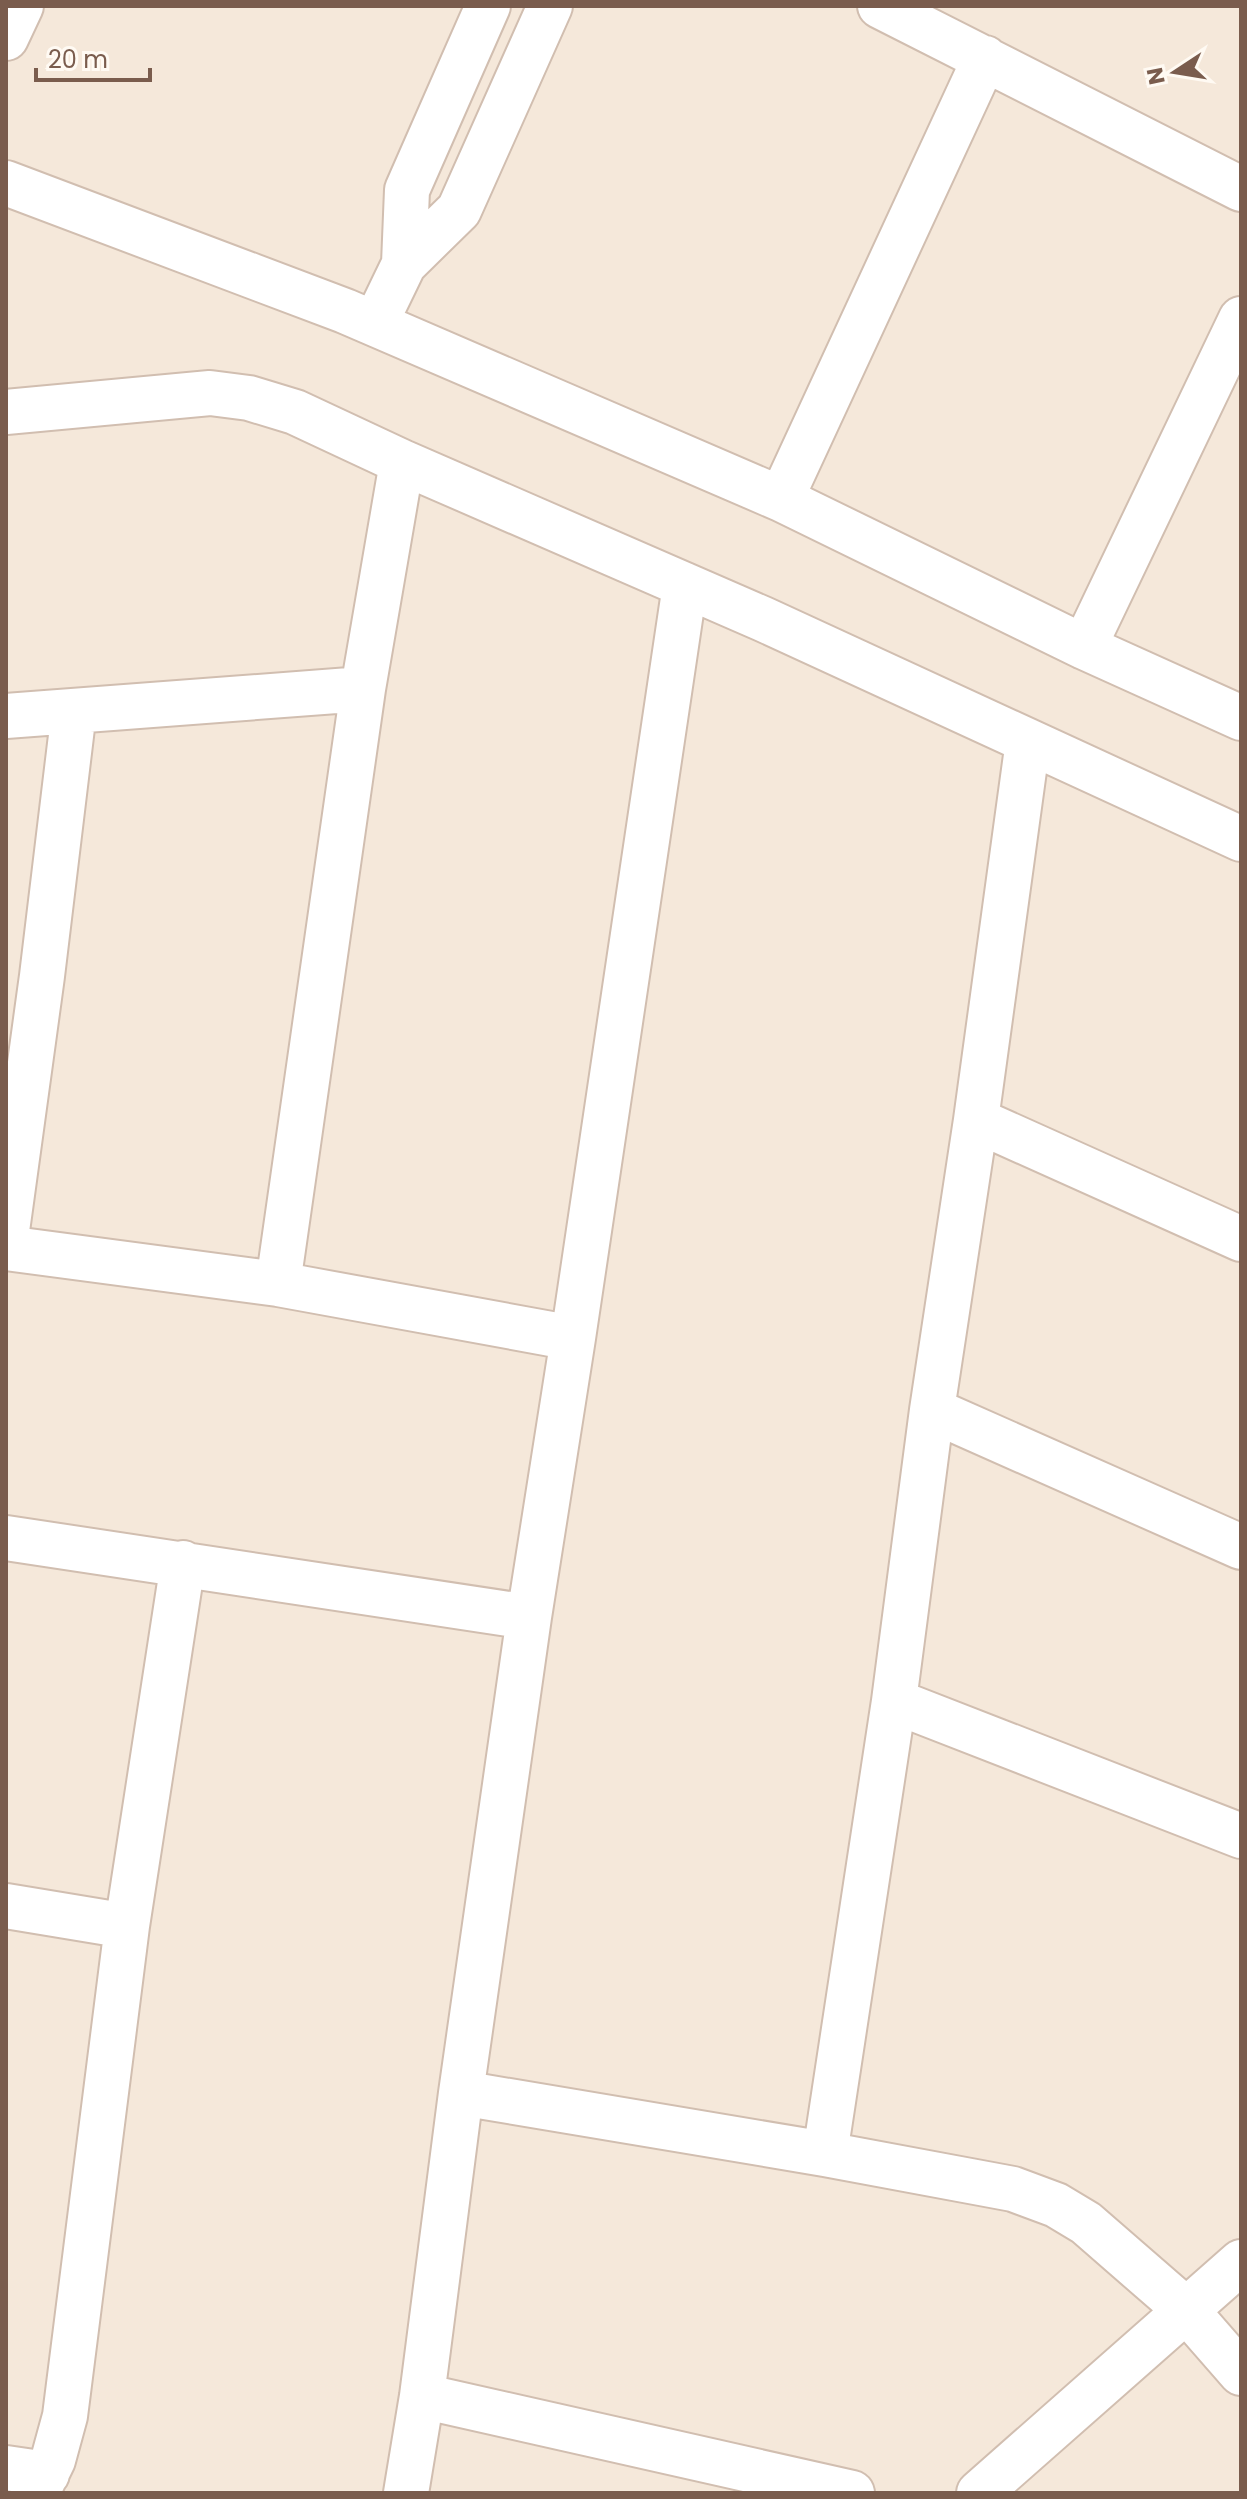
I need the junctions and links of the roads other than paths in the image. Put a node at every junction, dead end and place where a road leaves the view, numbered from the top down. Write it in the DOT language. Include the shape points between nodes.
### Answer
graph roads {
  1 [pos="21,6"];
  2 [pos="488,6"];
  3 [pos="550,6"];
  4 [pos="880,6"];
  5 [pos="6,38"];
  6 [pos="985,58"];
  7 [pos="6,183"];
  8 [pos="1241,189"];
  9 [pos="404,264"];
  10 [pos="1241,319"];
  11 [pos="375,324"];
  12 [pos="6,412"];
  13 [pos="402,462"];
  14 [pos="781,499"];
  15 [pos="685,585"];
  16 [pos="1084,647"];
  17 [pos="363,689"];
  18 [pos="74,711"];
  19 [pos="6,716"];
  20 [pos="1241,718"];
  21 [pos="1028,741"];
  22 [pos="1241,839"];
  23 [pos="976,1120"];
  24 [pos="6,1238"];
  25 [pos="1241,1239"];
  26 [pos="6,1248"];
  27 [pos="278,1284"];
  28 [pos="573,1338"];
  29 [pos="932,1410"];
  30 [pos="6,1538"];
  31 [pos="1241,1547"];
  32 [pos="183,1563"];
  33 [pos="529,1617"];
  34 [pos="894,1701"];
  35 [pos="1241,1836"];
  36 [pos="6,1906"];
  37 [pos="127,1926"];
  38 [pos="461,2093"];
  39 [pos="825,2154"];
  40 [pos="1241,2262"];
  41 [pos="1186,2310"];
  42 [pos="1241,2373"];
  43 [pos="422,2396"];
  44 [pos="30,2478"];
  45 [pos="406,2493"];
  46 [pos="852,2493"];
  47 [pos="979,2493"];
  1 -- 5 [label="street"];
  2 -- 9 [label="street" via="407,190"];
  3 -- 9 [label="street" via="459,210"];
  4 -- 6 [label="street"];
  6 -- 8 [label="street"];
  6 -- 14 [label="street"];
  7 -- 11 [label="street"];
  9 -- 11 [label="street"];
  10 -- 16 [label="street"];
  11 -- 14 [label="street"];
  12 -- 13 [label="street" via="210,393 295,412"];
  13 -- 15 [label="street"];
  13 -- 17 [label="street"];
  14 -- 16 [label="street"];
  15 -- 21 [label="street"];
  15 -- 28 [label="street"];
  16 -- 20 [label="street"];
  17 -- 18 [label="street"];
  17 -- 27 [label="street"];
  18 -- 19 [label="street"];
  18 -- 24 [label="street"];
  21 -- 22 [label="street"];
  21 -- 23 [label="street"];
  23 -- 25 [label="street"];
  23 -- 29 [label="street"];
  26 -- 27 [label="street"];
  27 -- 28 [label="street"];
  28 -- 33 [label="street"];
  29 -- 31 [label="street"];
  29 -- 34 [label="street"];
  30 -- 32 [label="street"];
  32 -- 33 [label="street"];
  32 -- 37 [label="street"];
  33 -- 38 [label="street"];
  34 -- 35 [label="street"];
  34 -- 39 [label="street"];
  36 -- 37 [label="street"];
  37 -- 44 [label="street" via="65,2416"];
  38 -- 39 [label="street"];
  38 -- 43 [label="street"];
  39 -- 41 [label="street" via="1013,2189 1056,2205 1086,2223"];
  40 -- 41 [label="street"];
  41 -- 42 [label="street"];
  41 -- 47 [label="street"];
  43 -- 45 [label="street"];
  43 -- 46 [label="street"];
}
